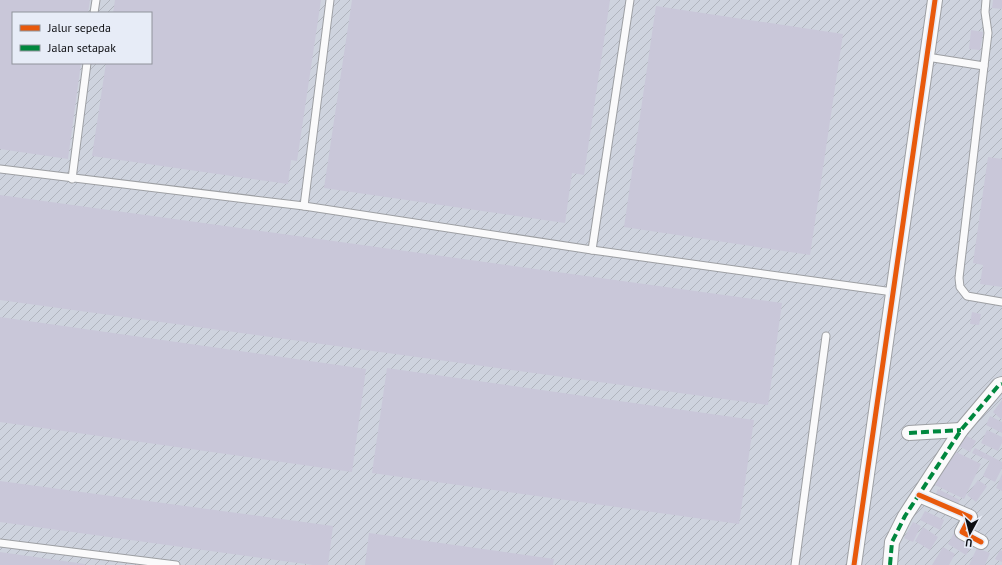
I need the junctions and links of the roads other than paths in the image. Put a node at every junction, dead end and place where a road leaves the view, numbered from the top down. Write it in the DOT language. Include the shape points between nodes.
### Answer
graph roads {
  1 [pos="96,0"];
  2 [pos="330,0"];
  3 [pos="630,0"];
  4 [pos="935,0"];
  5 [pos="986,0"];
  6 [pos="94,12"];
  7 [pos="927,57"];
  8 [pos="87,64"];
  9 [pos="984,66"];
  10 [pos="0,169"];
  11 [pos="72,179"];
  12 [pos="304,206"];
  13 [pos="592,250"];
  14 [pos="893,292"];
  15 [pos="1002,302"];
  16 [pos="826,336"];
  17 [pos="1002,384"];
  18 [pos="961,430"];
  19 [pos="909,433"];
  20 [pos="919,494"];
  21 [pos="981,542"];
  22 [pos="0,543"];
  23 [pos="176,565"];
  24 [pos="795,565"];
  25 [pos="854,565"];
  26 [pos="890,565"];
  1 -- 6 [label="lane"];
  2 -- 12 [label="lane"];
  3 -- 13 [label="lane"];
  4 -- 7 [label="street"];
  5 -- 9 [label="lane" via="988,33"];
  7 -- 9 [label="lane"];
  7 -- 14 [label="street"];
  8 -- 11 [label="lane"];
  9 -- 15 [label="lane" via="959,278 960,287 967,296"];
  10 -- 11 [label="lane"];
  11 -- 12 [label="lane"];
  12 -- 13 [label="lane"];
  13 -- 14 [label="lane"];
  14 -- 25 [label="street"];
  16 -- 24 [label="lane"];
  17 -- 18 [label="street"];
  18 -- 19 [label="street"];
  18 -- 20 [label="street"];
  20 -- 21 [label="street" via="970,517 962,532"];
  20 -- 26 [label="street" via="892,542"];
  22 -- 23 [label="lane"];
}
